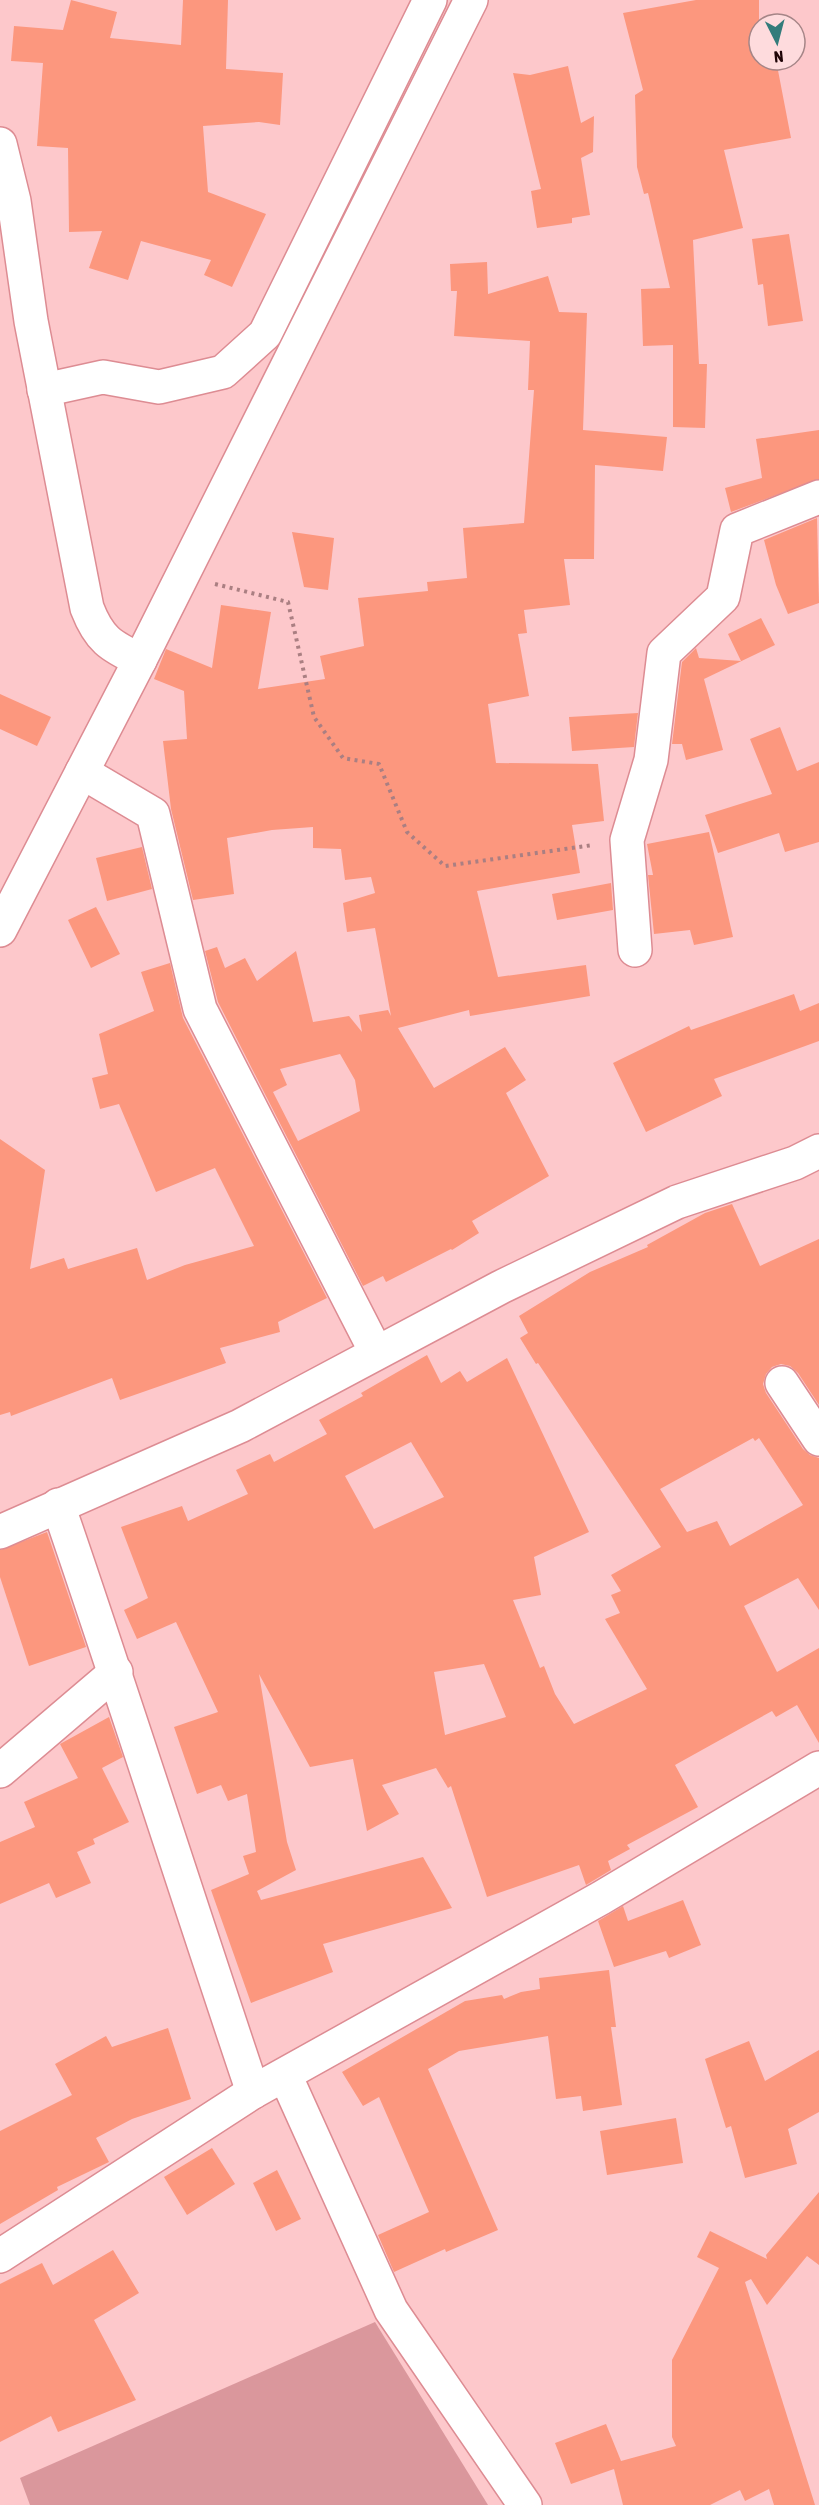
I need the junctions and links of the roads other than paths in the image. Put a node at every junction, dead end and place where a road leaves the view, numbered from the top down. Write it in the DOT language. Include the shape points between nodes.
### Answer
graph roads {
  1 [pos="430,0"];
  2 [pos="471,0"];
  3 [pos="1,155"];
  4 [pos="44,390"];
  5 [pos="819,497"];
  6 [pos="140,660"];
  7 [pos="82,772"];
  8 [pos="0,930"];
  9 [pos="635,950"];
  10 [pos="819,1151"];
  11 [pos="376,1352"];
  12 [pos="782,1383"];
  13 [pos="819,1439"];
  14 [pos="58,1505"];
  15 [pos="0,1532"];
  16 [pos="116,1672"];
  17 [pos="819,1768"];
  18 [pos="0,1771"];
  19 [pos="285,2075"];
  20 [pos="253,2092"];
  21 [pos="0,2256"];
  22 [pos="525,2505"];
  1 -- 4 [label="street" via="265,334 223,372 159,387 103,377"];
  2 -- 6 [label="street"];
  3 -- 4 [label="street" via="14,201"];
  4 -- 6 [label="street" via="87,608 95,629 111,646"];
  5 -- 9 [label="street" via="737,530 723,597 664,653 651,760 627,840"];
  6 -- 7 [label="street"];
  7 -- 8 [label="street"];
  7 -- 11 [label="street" via="153,814 200,1010"];
  10 -- 11 [label="street" via="795,1163 677,1202"];
  11 -- 14 [label="street" via="240,1426"];
  12 -- 13 [label="street"];
  14 -- 15 [label="street"];
  14 -- 16 [label="street"];
  16 -- 18 [label="street"];
  16 -- 20 [label="street" via="149,1783"];
  17 -- 19 [label="street" via="601,1898"];
  19 -- 20 [label="street"];
  19 -- 22 [label="street" via="391,2310"];
  20 -- 21 [label="street"];
}
